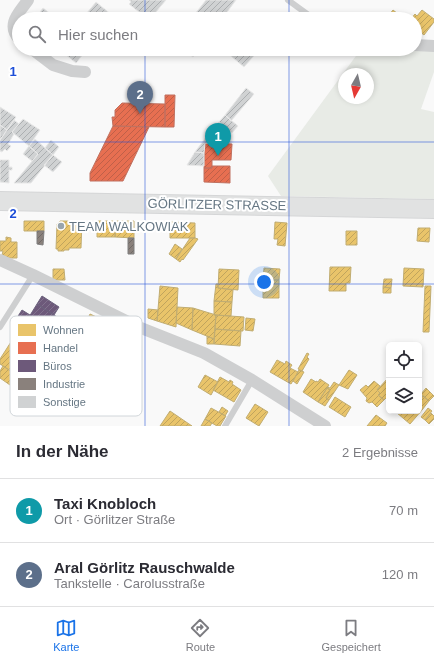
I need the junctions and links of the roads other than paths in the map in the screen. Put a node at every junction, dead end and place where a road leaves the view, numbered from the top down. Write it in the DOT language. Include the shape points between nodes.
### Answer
graph roads {
  1 [pos="28,0"];
  2 [pos="288,0"];
  3 [pos="20,12"];
  4 [pos="304,12"];
  5 [pos="422,46"];
  6 [pos="434,46"];
  7 [pos="41,56"];
  8 [pos="85,72"];
  9 [pos="0,201"];
  10 [pos="434,209"];
  11 [pos="0,260"];
  12 [pos="33,275"];
  13 [pos="116,316"];
  14 [pos="0,327"];
  15 [pos="142,328"];
  16 [pos="252,380"];
  17 [pos="225,426"];
  18 [pos="325,426"];
  1 -- 3 [label="street"];
  2 -- 4 [label="lane"];
  5 -- 6 [label="street"];
  7 -- 8 [label="street" via="53,65"];
  9 -- 10 [label="street, GÖRLITZER STRASSE"];
  11 -- 12 [label="street"];
  12 -- 13 [label="street"];
  12 -- 14 [label="lane"];
  15 -- 16 [label="street" via="204,352"];
  16 -- 17 [label="lane"];
  16 -- 18 [label="street"];
}
